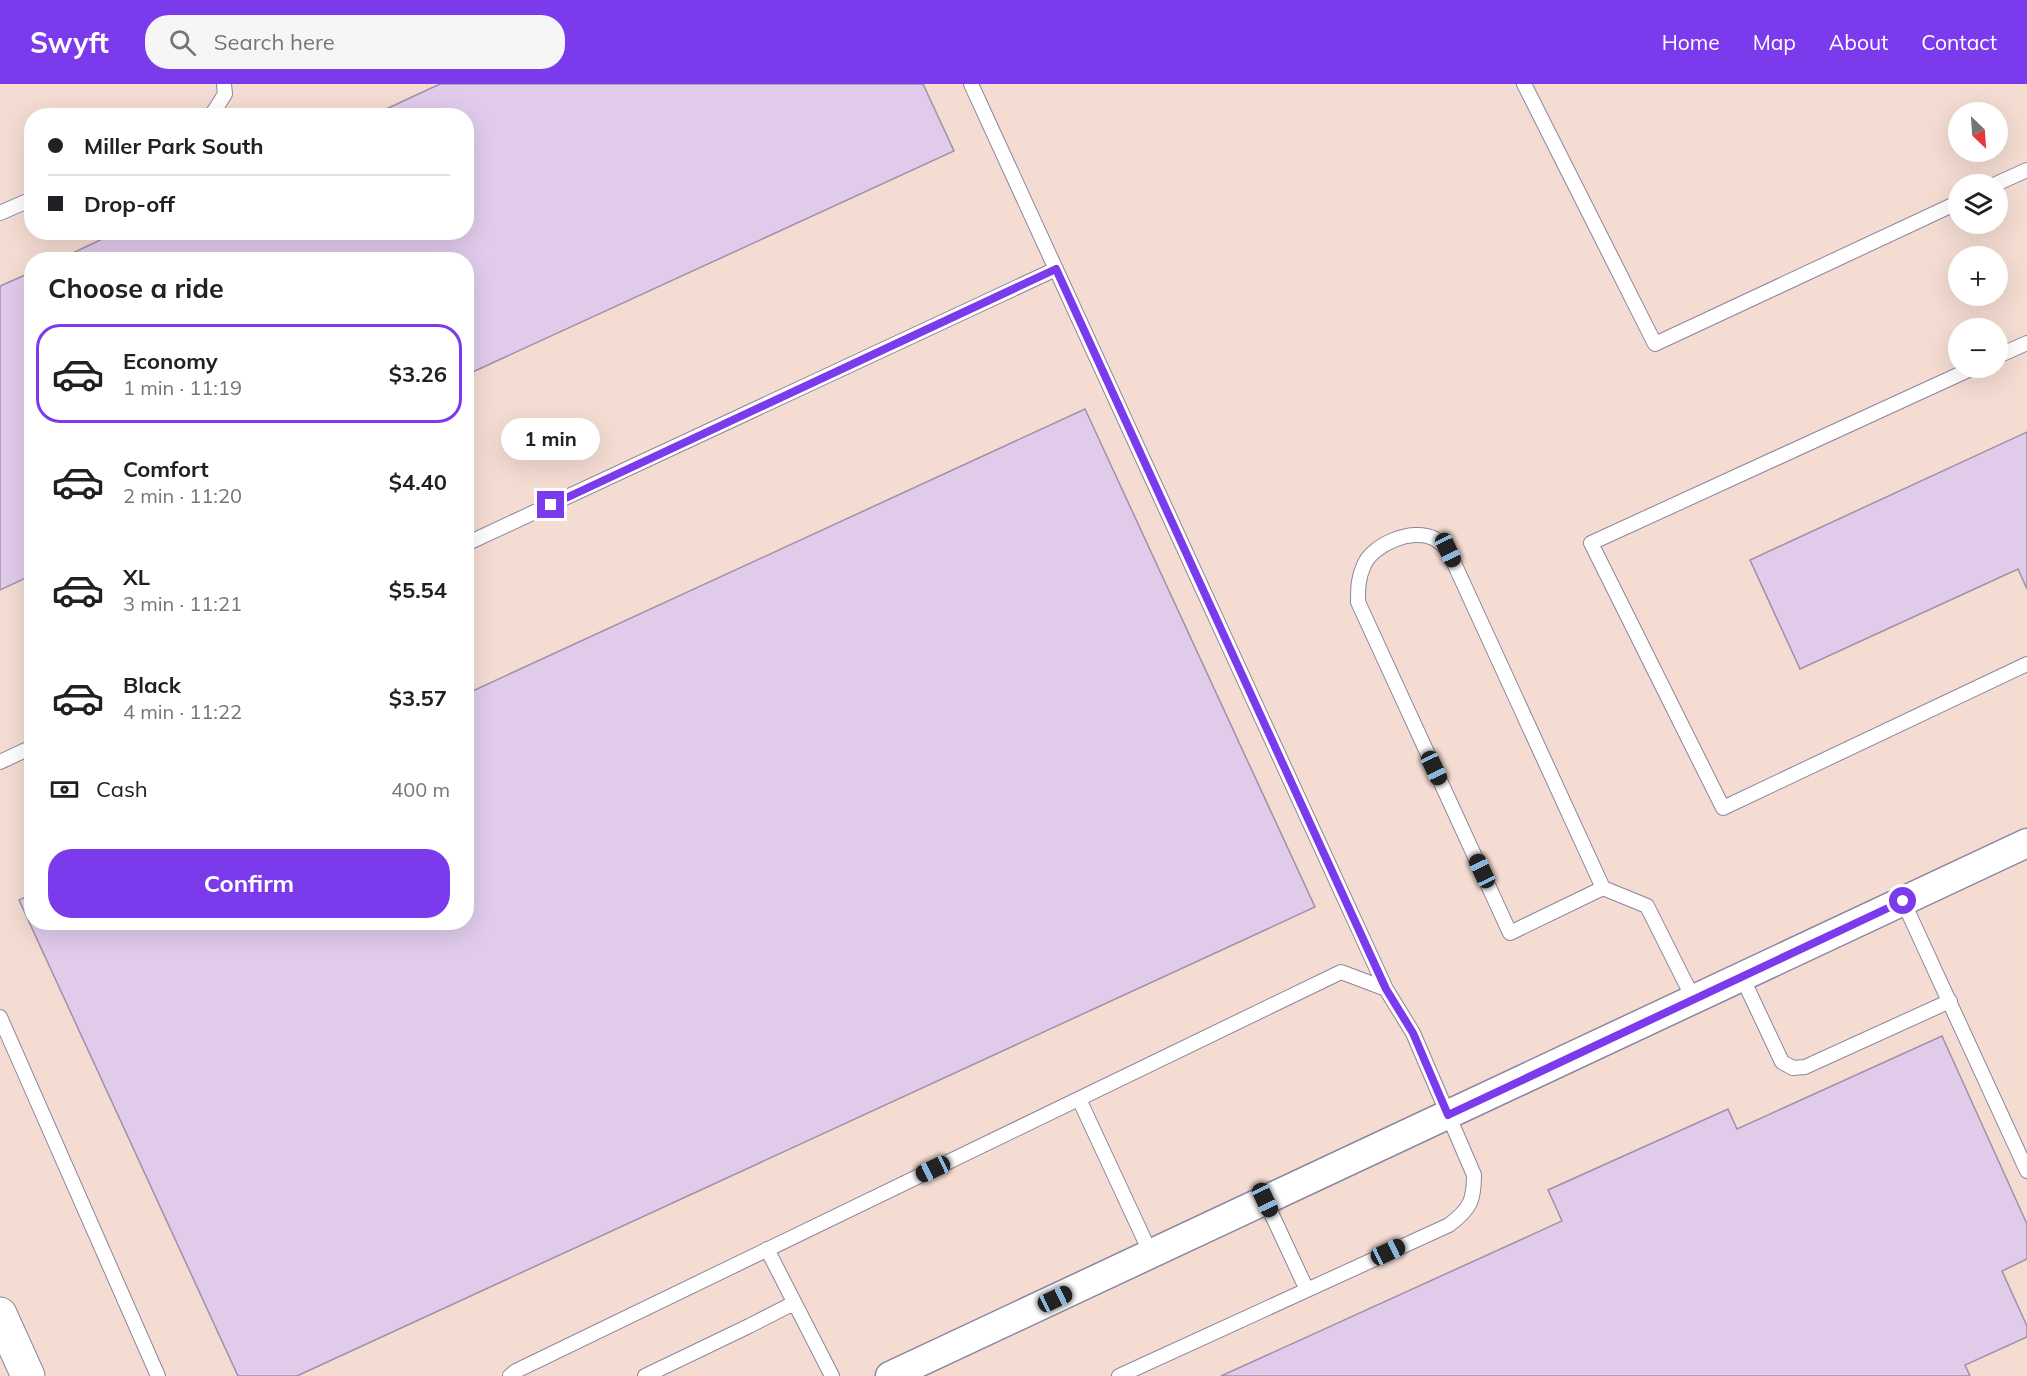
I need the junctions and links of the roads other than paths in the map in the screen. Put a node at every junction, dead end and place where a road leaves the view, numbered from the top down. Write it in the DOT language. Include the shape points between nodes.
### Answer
graph roads {
  1 [pos="224,84"];
  2 [pos="971,84"];
  3 [pos="1524,84"];
  4 [pos="216,108"];
  5 [pos="2027,170"];
  6 [pos="2008,179"];
  7 [pos="24,203"];
  8 [pos="1948,207"];
  9 [pos="0,213"];
  10 [pos="1056,269"];
  11 [pos="2027,343"];
  12 [pos="2008,352"];
  13 [pos="1951,378"];
  14 [pos="474,540"];
  15 [pos="2027,664"];
  16 [pos="24,751"];
  17 [pos="0,762"];
  18 [pos="2027,843"];
  19 [pos="1603,888"];
  20 [pos="1903,901"];
  21 [pos="1742,976"];
  22 [pos="1386,989"];
  23 [pos="1694,1000"];
  24 [pos="1950,1001"];
  25 [pos="0,1017"];
  26 [pos="1079,1099"];
  27 [pos="1448,1115"];
  28 [pos="2027,1171"];
  29 [pos="1265,1200"];
  30 [pos="767,1249"];
  31 [pos="1151,1254"];
  32 [pos="1307,1290"];
  33 [pos="794,1303"];
  34 [pos="0,1314"];
  35 [pos="28,1376"];
  36 [pos="158,1376"];
  37 [pos="510,1376"];
  38 [pos="645,1376"];
  39 [pos="832,1376"];
  40 [pos="890,1376"];
  41 [pos="1119,1376"];
  1 -- 4 [label="lane" via="225,94"];
  2 -- 10 [label="lane"];
  3 -- 8 [label="lane" via="1655,344"];
  5 -- 6 [label="lane"];
  7 -- 9 [label="lane"];
  10 -- 14 [label="lane"];
  10 -- 22 [label="lane"];
  11 -- 12 [label="lane"];
  13 -- 15 [label="lane" via="1591,543 1723,808"];
  16 -- 17 [label="lane"];
  18 -- 20 [label="street"];
  19 -- 19 [label="lane" via="1510,933 1358,602 1358,584 1365,562 1380,546 1406,535 1433,538 1448,550"];
  19 -- 23 [label="lane" via="1647,906"];
  20 -- 21 [label="street"];
  20 -- 24 [label="lane"];
  21 -- 23 [label="street"];
  21 -- 24 [label="lane" via="1782,1062 1793,1068 1805,1067"];
  22 -- 26 [label="lane" via="1341,972"];
  22 -- 27 [label="lane" via="1413,1033"];
  23 -- 27 [label="street"];
  24 -- 28 [label="lane"];
  25 -- 36 [label="lane"];
  26 -- 30 [label="lane"];
  26 -- 31 [label="lane"];
  27 -- 29 [label="street"];
  27 -- 32 [label="lane" via="1474,1175 1474,1194 1465,1212 1449,1225"];
  29 -- 31 [label="street"];
  29 -- 32 [label="lane"];
  30 -- 33 [label="lane"];
  30 -- 37 [label="lane"];
  31 -- 40 [label="street"];
  32 -- 41 [label="lane"];
  33 -- 38 [label="lane"];
  33 -- 39 [label="lane"];
  34 -- 35 [label="street"];
}
